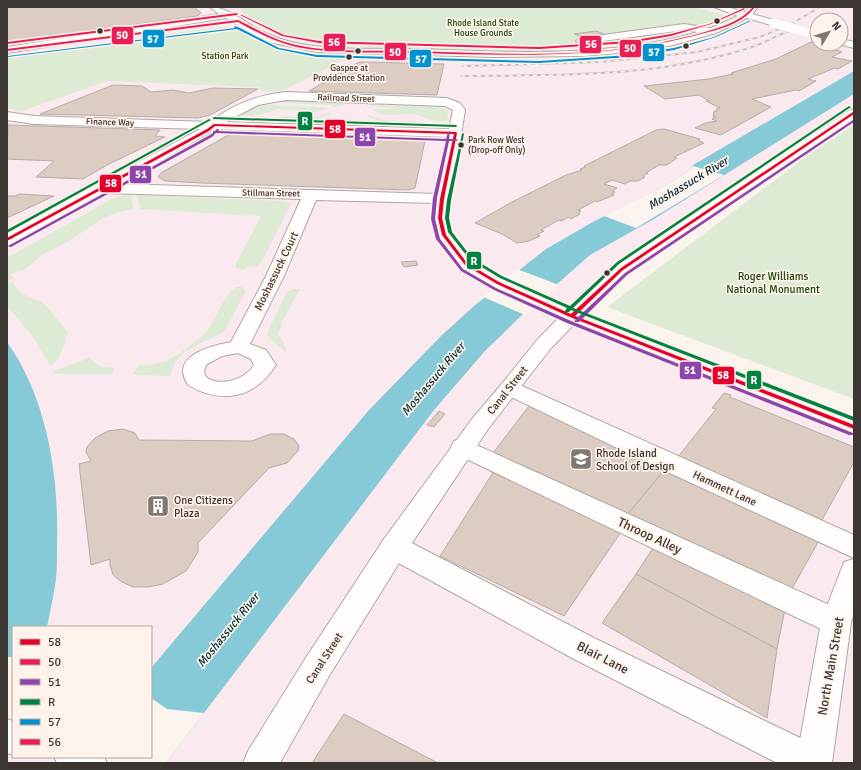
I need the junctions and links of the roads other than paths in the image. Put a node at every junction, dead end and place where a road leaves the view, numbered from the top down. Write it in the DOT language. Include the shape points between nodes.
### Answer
graph roads {
  1 [pos="718,7"];
  2 [pos="754,7"];
  3 [pos="221,10"];
  4 [pos="747,15"];
  5 [pos="238,21"];
  6 [pos="710,31"];
  7 [pos="809,32"];
  8 [pos="581,41"];
  9 [pos="29,47"];
  10 [pos="7,50"];
  11 [pos="854,113"];
  12 [pos="7,116"];
  13 [pos="214,125"];
  14 [pos="456,133"];
  15 [pos="100,188"];
  16 [pos="311,194"];
  17 [pos="442,199"];
  18 [pos="7,240"];
  19 [pos="572,316"];
  20 [pos="238,347"];
  21 [pos="511,388"];
  22 [pos="854,427"];
  23 [pos="463,447"];
  24 [pos="394,547"];
  25 [pos="854,547"];
  26 [pos="854,570"];
  27 [pos="836,622"];
  28 [pos="75,758"];
  29 [pos="89,763"];
  30 [pos="261,763"];
  31 [pos="814,763"];
  1 -- 4 [label="main road"];
  2 -- 4 [label="main road"];
  3 -- 5 [label="main road"];
  3 -- 9 [label="main road"];
  4 -- 6 [label="main road"];
  4 -- 7 [label="main road, bridge"];
  5 -- 6 [label="main road" via="274,40 304,47 452,54 592,52 662,43"];
  5 -- 9 [label="main road"];
  6 -- 8 [label="main road" via="676,28"];
  9 -- 10 [label="main road"];
  11 -- 19 [label="main road, Canal Street" via="639,256"];
  12 -- 13 [label="main road, Finance Way" via="34,120"];
  13 -- 14 [label="main road, Finance Way"];
  13 -- 14 [label="main road, Railroad Street" via="220,119 250,104 272,97 432,101 456,106 459,110"];
  13 -- 15 [label="main road"];
  14 -- 17 [label="main road"];
  15 -- 16 [label="main road, Stillman Street"];
  15 -- 18 [label="main road"];
  16 -- 17 [label="main road, Stillman Street"];
  16 -- 20 [label="main road, Moshassuck Court"];
  17 -- 19 [label="main road" via="440,218 444,235 466,264 498,283"];
  19 -- 21 [label="main road, Canal Street" via="544,344"];
  19 -- 22 [label="main road"];
  21 -- 23 [label="main road, Canal Street"];
  21 -- 25 [label="main road, Hammett Lane"];
  23 -- 24 [label="main road, Canal Street"];
  23 -- 27 [label="main road, Throop Alley"];
  24 -- 30 [label="main road, Canal Street" via="318,666"];
  24 -- 31 [label="main road, Blair Lane" via="583,648"];
  26 -- 27 [label="main road, North Main Street"];
  27 -- 31 [label="main road, North Main Street"];
  28 -- 29 [label="main road"];
}
